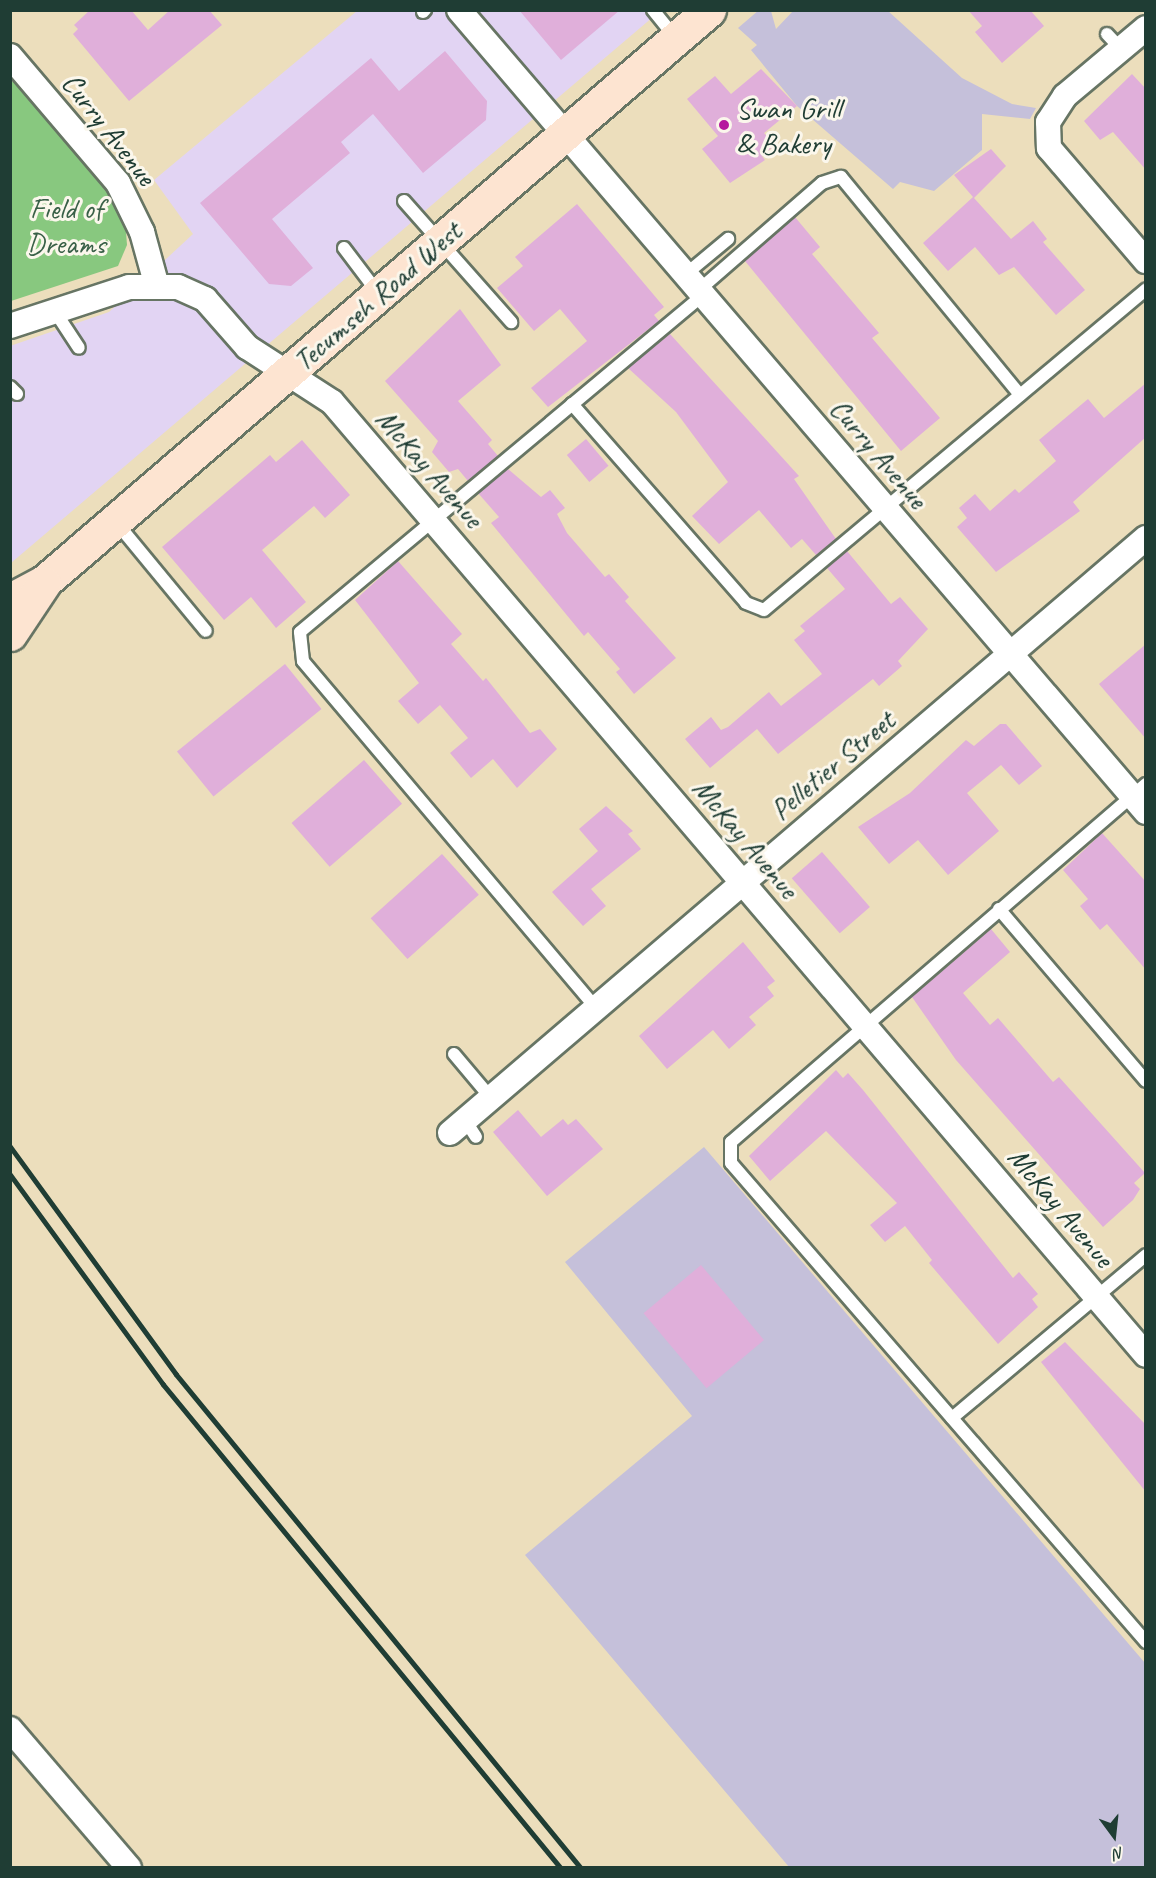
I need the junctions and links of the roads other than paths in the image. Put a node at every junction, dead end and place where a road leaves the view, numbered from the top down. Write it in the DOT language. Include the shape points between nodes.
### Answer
graph roads {
  1 [pos="459,10"];
  2 [pos="653,10"];
  3 [pos="709,10"];
  4 [pos="1146,28"];
  5 [pos="677,39"];
  6 [pos="10,56"];
  7 [pos="565,134"];
  8 [pos="404,201"];
  9 [pos="442,240"];
  10 [pos="728,240"];
  11 [pos="344,248"];
  12 [pos="1146,261"];
  13 [pos="156,283"];
  14 [pos="696,286"];
  15 [pos="1146,289"];
  16 [pos="379,294"];
  17 [pos="54,310"];
  18 [pos="511,322"];
  19 [pos="10,326"];
  20 [pos="79,348"];
  21 [pos="290,371"];
  22 [pos="1020,395"];
  23 [pos="572,404"];
  24 [pos="885,508"];
  25 [pos="433,520"];
  26 [pos="116,521"];
  27 [pos="1146,538"];
  28 [pos="44,582"];
  29 [pos="10,600"];
  30 [pos="206,632"];
  31 [pos="10,634"];
  32 [pos="1010,654"];
  33 [pos="1141,797"];
  34 [pos="743,883"];
  35 [pos="999,909"];
  36 [pos="596,1008"];
  37 [pos="864,1024"];
  38 [pos="454,1054"];
  39 [pos="1146,1081"];
  40 [pos="491,1098"];
  41 [pos="464,1130"];
  42 [pos="1146,1255"];
  43 [pos="1096,1297"];
  44 [pos="1146,1355"];
  45 [pos="952,1418"];
  46 [pos="1146,1642"];
  47 [pos="10,1728"];
  48 [pos="129,1868"];
  1 -- 7 [label="street, Curry Avenue"];
  2 -- 5 [label="lane"];
  3 -- 5 [label="main road, Tecumseh Road West"];
  4 -- 12 [label="street" via="1114,41 1047,122 1049,148"];
  5 -- 7 [label="main road, Tecumseh Road West"];
  6 -- 13 [label="street, Curry Avenue" via="118,183 142,232"];
  7 -- 9 [label="main road, Tecumseh Road West"];
  7 -- 14 [label="street, Curry Avenue"];
  8 -- 9 [label="lane"];
  9 -- 16 [label="main road, Tecumseh Road West"];
  9 -- 18 [label="lane"];
  10 -- 14 [label="lane"];
  11 -- 16 [label="lane"];
  13 -- 17 [label="street"];
  13 -- 21 [label="street, McKay Avenue" via="205,299 247,347"];
  14 -- 22 [label="lane" via="822,183 841,177"];
  14 -- 23 [label="lane"];
  14 -- 24 [label="street, Curry Avenue"];
  15 -- 22 [label="lane"];
  16 -- 21 [label="main road, Tecumseh Road West"];
  17 -- 19 [label="street"];
  17 -- 20 [label="lane"];
  21 -- 25 [label="street, McKay Avenue" via="332,402"];
  21 -- 26 [label="main road, Tecumseh Road West"];
  22 -- 24 [label="lane"];
  23 -- 24 [label="lane" via="746,603 764,610"];
  23 -- 25 [label="lane"];
  24 -- 32 [label="street, Curry Avenue"];
  25 -- 34 [label="street, McKay Avenue"];
  25 -- 36 [label="lane" via="300,632 303,661"];
  26 -- 28 [label="main road, Tecumseh Road West"];
  26 -- 30 [label="lane"];
  27 -- 32 [label="street, Pelletier Street"];
  28 -- 29 [label="main road, Tecumseh Road West"];
  28 -- 31 [label="main road, Tecumseh Road West"];
  32 -- 33 [label="street, Curry Avenue"];
  32 -- 34 [label="street, Pelletier Street"];
  33 -- 35 [label="lane"];
  34 -- 36 [label="street, Pelletier Street"];
  34 -- 37 [label="street, McKay Avenue"];
  35 -- 37 [label="lane"];
  35 -- 39 [label="lane"];
  36 -- 40 [label="street, Pelletier Street"];
  37 -- 43 [label="street, McKay Avenue"];
  37 -- 45 [label="lane" via="748,1122 731,1142 732,1163"];
  38 -- 40 [label="lane"];
  40 -- 41 [label="street, Pelletier Street"];
  42 -- 43 [label="lane"];
  43 -- 44 [label="street, McKay Avenue"];
  43 -- 45 [label="lane"];
  45 -- 46 [label="lane"];
  47 -- 48 [label="street"];
}
